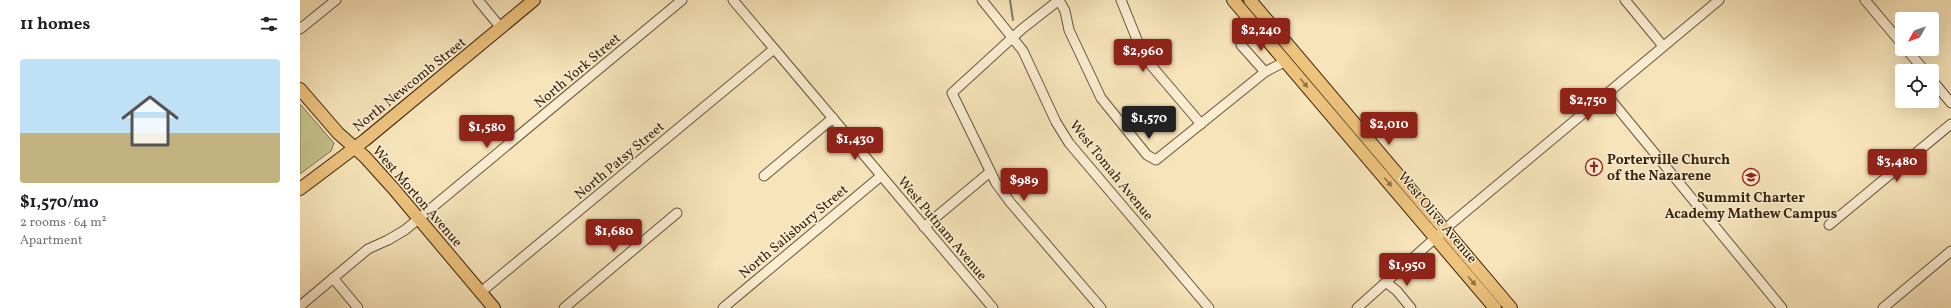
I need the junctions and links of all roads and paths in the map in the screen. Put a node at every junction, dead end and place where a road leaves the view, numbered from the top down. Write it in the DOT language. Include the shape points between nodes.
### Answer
graph roads {
  1 [pos="336,0"];
  2 [pos="478,0"];
  3 [pos="534,0"];
  4 [pos="682,0"];
  5 [pos="733,0"];
  6 [pos="982,0"];
  7 [pos="1059,0"];
  8 [pos="1121,0"];
  9 [pos="1233,0"];
  10 [pos="1250,0"];
  11 [pos="1624,0"];
  12 [pos="1719,0"];
  13 [pos="1865,0"];
  14 [pos="501,28"];
  15 [pos="300,29"];
  16 [pos="1895,36"];
  17 [pos="1013,37"];
  18 [pos="1241,45"];
  19 [pos="1663,46"];
  20 [pos="774,49"];
  21 [pos="1912,56"];
  22 [pos="1286,62"];
  23 [pos="1919,64"];
  24 [pos="1265,72"];
  25 [pos="1939,88"];
  26 [pos="300,89"];
  27 [pos="1606,94"];
  28 [pos="1951,103"];
  29 [pos="832,118"];
  30 [pos="1201,124"];
  31 [pos="1951,124"];
  32 [pos="355,147"];
  33 [pos="990,172"];
  34 [pos="764,176"];
  35 [pos="881,176"];
  36 [pos="300,189"];
  37 [pos="677,213"];
  38 [pos="419,218"];
  39 [pos="1829,225"];
  40 [pos="924,227"];
  41 [pos="1440,234"];
  42 [pos="1949,255"];
  43 [pos="333,278"];
  44 [pos="1387,283"];
  45 [pos="480,292"];
  46 [pos="300,306"];
  47 [pos="358,308"];
  48 [pos="494,308"];
  49 [pos="564,308"];
  50 [pos="723,308"];
  51 [pos="993,308"];
  52 [pos="1101,308"];
  53 [pos="1209,308"];
  54 [pos="1357,308"];
  55 [pos="1411,308"];
  56 [pos="1494,308"];
  57 [pos="1510,308"];
  58 [pos="1782,308"];
  59 [pos="1882,308"];
  1 -- 15 [label="street"];
  2 -- 14 [label="street"];
  3 -- 14 [label="main road, North Newcomb Street"];
  4 -- 38 [label="street, North York Street"];
  5 -- 20 [label="street, West Putnam Avenue"];
  6 -- 17 [label="street, West Tomah Avenue"];
  7 -- 17 [label="street"];
  7 -- 30 [label="street" via="1065,11 1069,30 1098,93 1147,155 1156,160"];
  8 -- 30 [label="street" via="1144,58"];
  9 -- 22 [label="main road, West Olive Avenue"];
  10 -- 41 [label="main road, West Olive Avenue"];
  11 -- 19 [label="street"];
  12 -- 19 [label="street"];
  13 -- 16 [label="street"];
  14 -- 32 [label="main road, North Newcomb Street"];
  17 -- 33 [label="street" via="952,92"];
  17 -- 53 [label="street, West Tomah Avenue" via="1028,60 1056,122 1069,143"];
  18 -- 24 [label="street"];
  19 -- 27 [label="street"];
  20 -- 29 [label="street, West Putnam Avenue"];
  20 -- 45 [label="street, North Patsy Street"];
  21 -- 23 [label="street"];
  22 -- 24 [label="street"];
  22 -- 41 [label="main road, West Olive Avenue, one-way"];
  24 -- 30 [label="street"];
  25 -- 28 [label="street"];
  26 -- 32 [label="main road, West Morton Avenue" via="334,129"];
  27 -- 41 [label="street"];
  27 -- 58 [label="street"];
  29 -- 34 [label="street"];
  29 -- 35 [label="street, West Putnam Avenue"];
  31 -- 39 [label="street"];
  32 -- 36 [label="main road, North Newcomb Street"];
  32 -- 38 [label="main road, West Morton Avenue"];
  33 -- 40 [label="street"];
  33 -- 52 [label="street" via="1010,202"];
  35 -- 40 [label="street, West Putnam Avenue"];
  35 -- 50 [label="street, North Salisbury Street"];
  37 -- 49 [label="street"];
  38 -- 43 [label="street, North York Street" via="395,237 368,249"];
  38 -- 45 [label="main road, West Morton Avenue"];
  40 -- 51 [label="street, West Putnam Avenue"];
  41 -- 44 [label="street"];
  41 -- 56 [label="main road, West Olive Avenue, one-way"];
  41 -- 57 [label="main road, West Olive Avenue"];
  42 -- 59 [label="street"];
  43 -- 46 [label="street, North York Street"];
  43 -- 47 [label="street"];
  44 -- 54 [label="street"];
  44 -- 55 [label="street"];
  45 -- 48 [label="main road, West Morton Avenue"];
}
